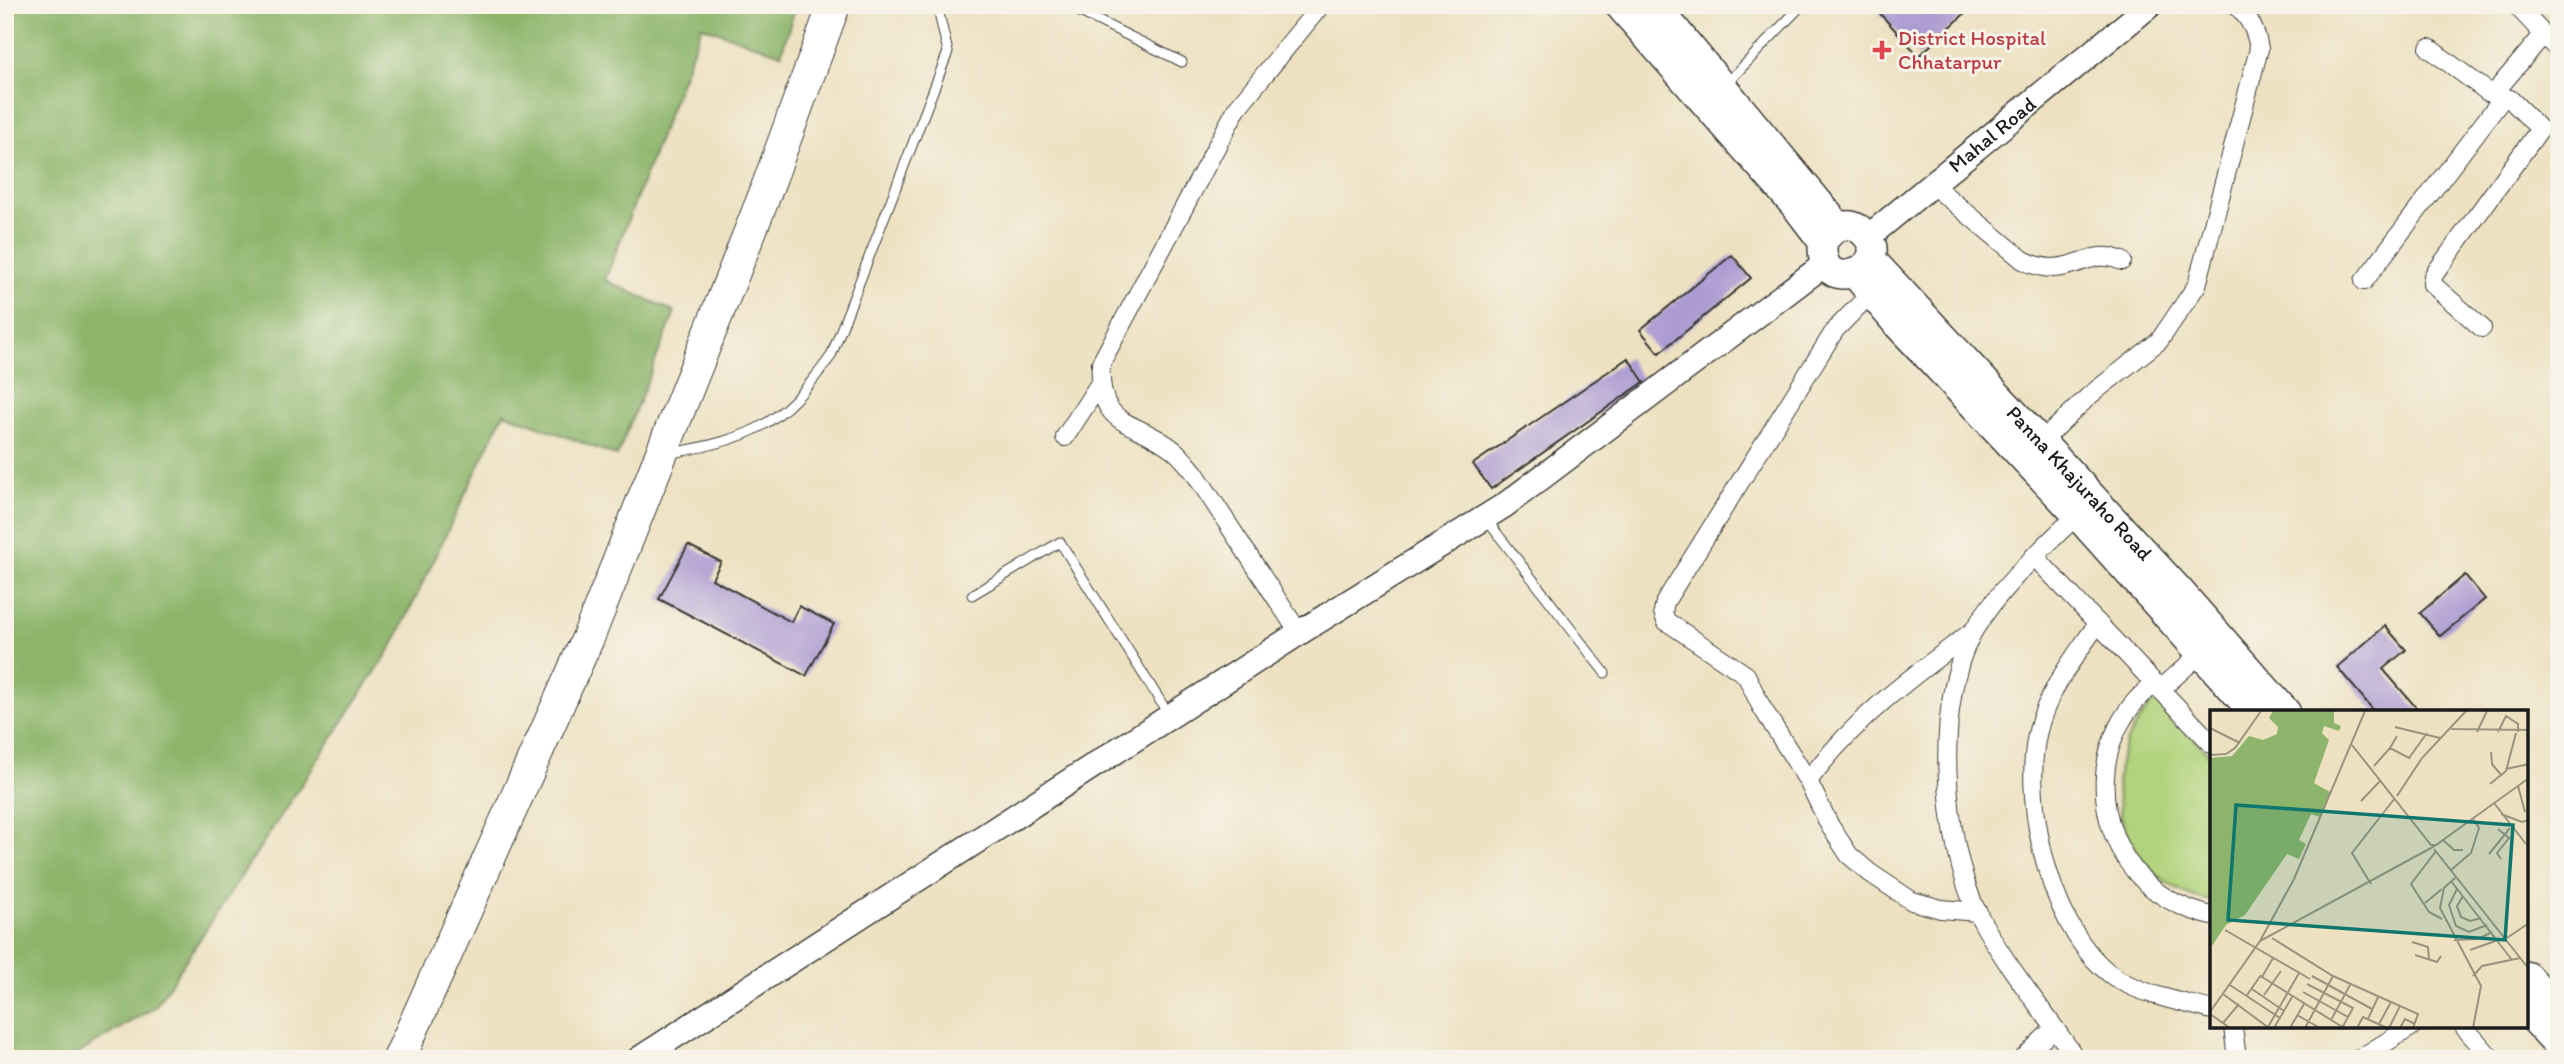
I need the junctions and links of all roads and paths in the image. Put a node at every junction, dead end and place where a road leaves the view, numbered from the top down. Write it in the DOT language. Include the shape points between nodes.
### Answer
graph roads {
  1 [pos="834,5"];
  2 [pos="937,5"];
  3 [pos="1066,5"];
  4 [pos="1321,5"];
  5 [pos="1619,5"];
  6 [pos="1655,5"];
  7 [pos="1802,5"];
  8 [pos="2150,5"];
  9 [pos="2236,5"];
  10 [pos="2516,5"];
  11 [pos="2543,35"];
  12 [pos="2429,48"];
  13 [pos="2559,51"];
  14 [pos="1182,62"];
  15 [pos="1724,87"];
  16 [pos="2500,93"];
  17 [pos="1934,186"];
  18 [pos="1829,244"];
  19 [pos="2122,261"];
  20 [pos="1866,265"];
  21 [pos="2364,281"];
  22 [pos="2483,328"];
  23 [pos="1100,383"];
  24 [pos="1065,437"];
  25 [pos="2033,449"];
  26 [pos="662,455"];
  27 [pos="2077,515"];
  28 [pos="1485,517"];
  29 [pos="2035,556"];
  30 [pos="972,595"];
  31 [pos="2098,623"];
  32 [pos="1974,631"];
  33 [pos="1299,633"];
  34 [pos="2200,654"];
  35 [pos="1605,673"];
  36 [pos="2158,686"];
  37 [pos="2250,710"];
  38 [pos="2284,710"];
  39 [pos="1170,717"];
  40 [pos="2210,742"];
  41 [pos="1808,781"];
  42 [pos="1978,912"];
  43 [pos="2210,914"];
  44 [pos="2529,978"];
  45 [pos="2210,1010"];
  46 [pos="2559,1011"];
  47 [pos="2529,1013"];
  48 [pos="2054,1027"];
  49 [pos="2233,1029"];
  50 [pos="2408,1029"];
  51 [pos="2466,1029"];
  52 [pos="2559,1046"];
  53 [pos="399,1059"];
  54 [pos="639,1059"];
  55 [pos="2024,1059"];
  56 [pos="2076,1059"];
  57 [pos="2237,1059"];
  58 [pos="2359,1059"];
  59 [pos="2492,1059"];
  1 -- 26 [label="highway"];
  2 -- 26 [label="lane" via="948,52 831,356 809,386 761,429 718,444"];
  3 -- 14 [label="lane"];
  4 -- 23 [label="street" via="1237,108 1101,363"];
  5 -- 18 [label="main road"];
  6 -- 15 [label="main road, Panna Khajuraho Road"];
  7 -- 15 [label="lane"];
  8 -- 17 [label="main road, Mahal Road"];
  9 -- 25 [label="street" via="2250,19 2259,49 2197,285 2159,341 2089,396"];
  10 -- 11 [label="street"];
  11 -- 13 [label="street"];
  11 -- 16 [label="street" via="2500,86"];
  12 -- 16 [label="street" via="2488,92"];
  15 -- 18 [label="main road, Panna Khajuraho Road"];
  16 -- 21 [label="street" via="2499,103"];
  16 -- 22 [label="street" via="2540,129 2433,276 2432,284"];
  17 -- 19 [label="street" via="2037,267 2059,270 2109,255"];
  17 -- 20 [label="main road, Mahal Road"];
  18 -- 20 [label="main road, Panna Khajuraho Road" via="1833,272"];
  18 -- 20 [label="main road, Panna Khajuraho Road" via="1860,229"];
  18 -- 28 [label="main road"];
  20 -- 25 [label="main road, Panna Khajuraho Road"];
  20 -- 41 [label="street" via="1835,330 1663,612 1666,621 1746,675"];
  23 -- 24 [label="street"];
  23 -- 33 [label="street" via="1109,410 1125,424 1174,450 1194,472"];
  25 -- 27 [label="main road, Panna Khajuraho Road"];
  25 -- 38 [label="main road, Panna Khajuraho Road"];
  26 -- 53 [label="highway" via="589,638"];
  27 -- 29 [label="street"];
  27 -- 34 [label="main road, Panna Khajuraho Road"];
  28 -- 33 [label="main road"];
  28 -- 35 [label="lane"];
  29 -- 31 [label="street"];
  29 -- 32 [label="street"];
  30 -- 39 [label="lane" via="1060,542"];
  31 -- 36 [label="street"];
  31 -- 45 [label="street" via="2053,689 2037,734 2032,784 2038,839 2067,921 2105,969 2120,981 2160,997"];
  32 -- 41 [label="street" via="1895,690 1833,747"];
  32 -- 42 [label="street" via="1953,687 1947,745 1955,841"];
  33 -- 39 [label="main road"];
  34 -- 36 [label="street"];
  34 -- 37 [label="main road, Panna Khajuraho Road"];
  36 -- 40 [label="street"];
  36 -- 43 [label="street" via="2125,716 2109,749 2104,784 2108,820 2122,853 2145,883 2178,905"];
  39 -- 54 [label="main road"];
  41 -- 42 [label="street" via="1849,855 1870,873 1912,901"];
  42 -- 48 [label="street" via="2002,956"];
  44 -- 46 [label="main road"];
  47 -- 52 [label="main road"];
  48 -- 55 [label="street"];
  48 -- 56 [label="street"];
  49 -- 57 [label="street"];
  50 -- 58 [label="street"];
  51 -- 59 [label="street"];
}
